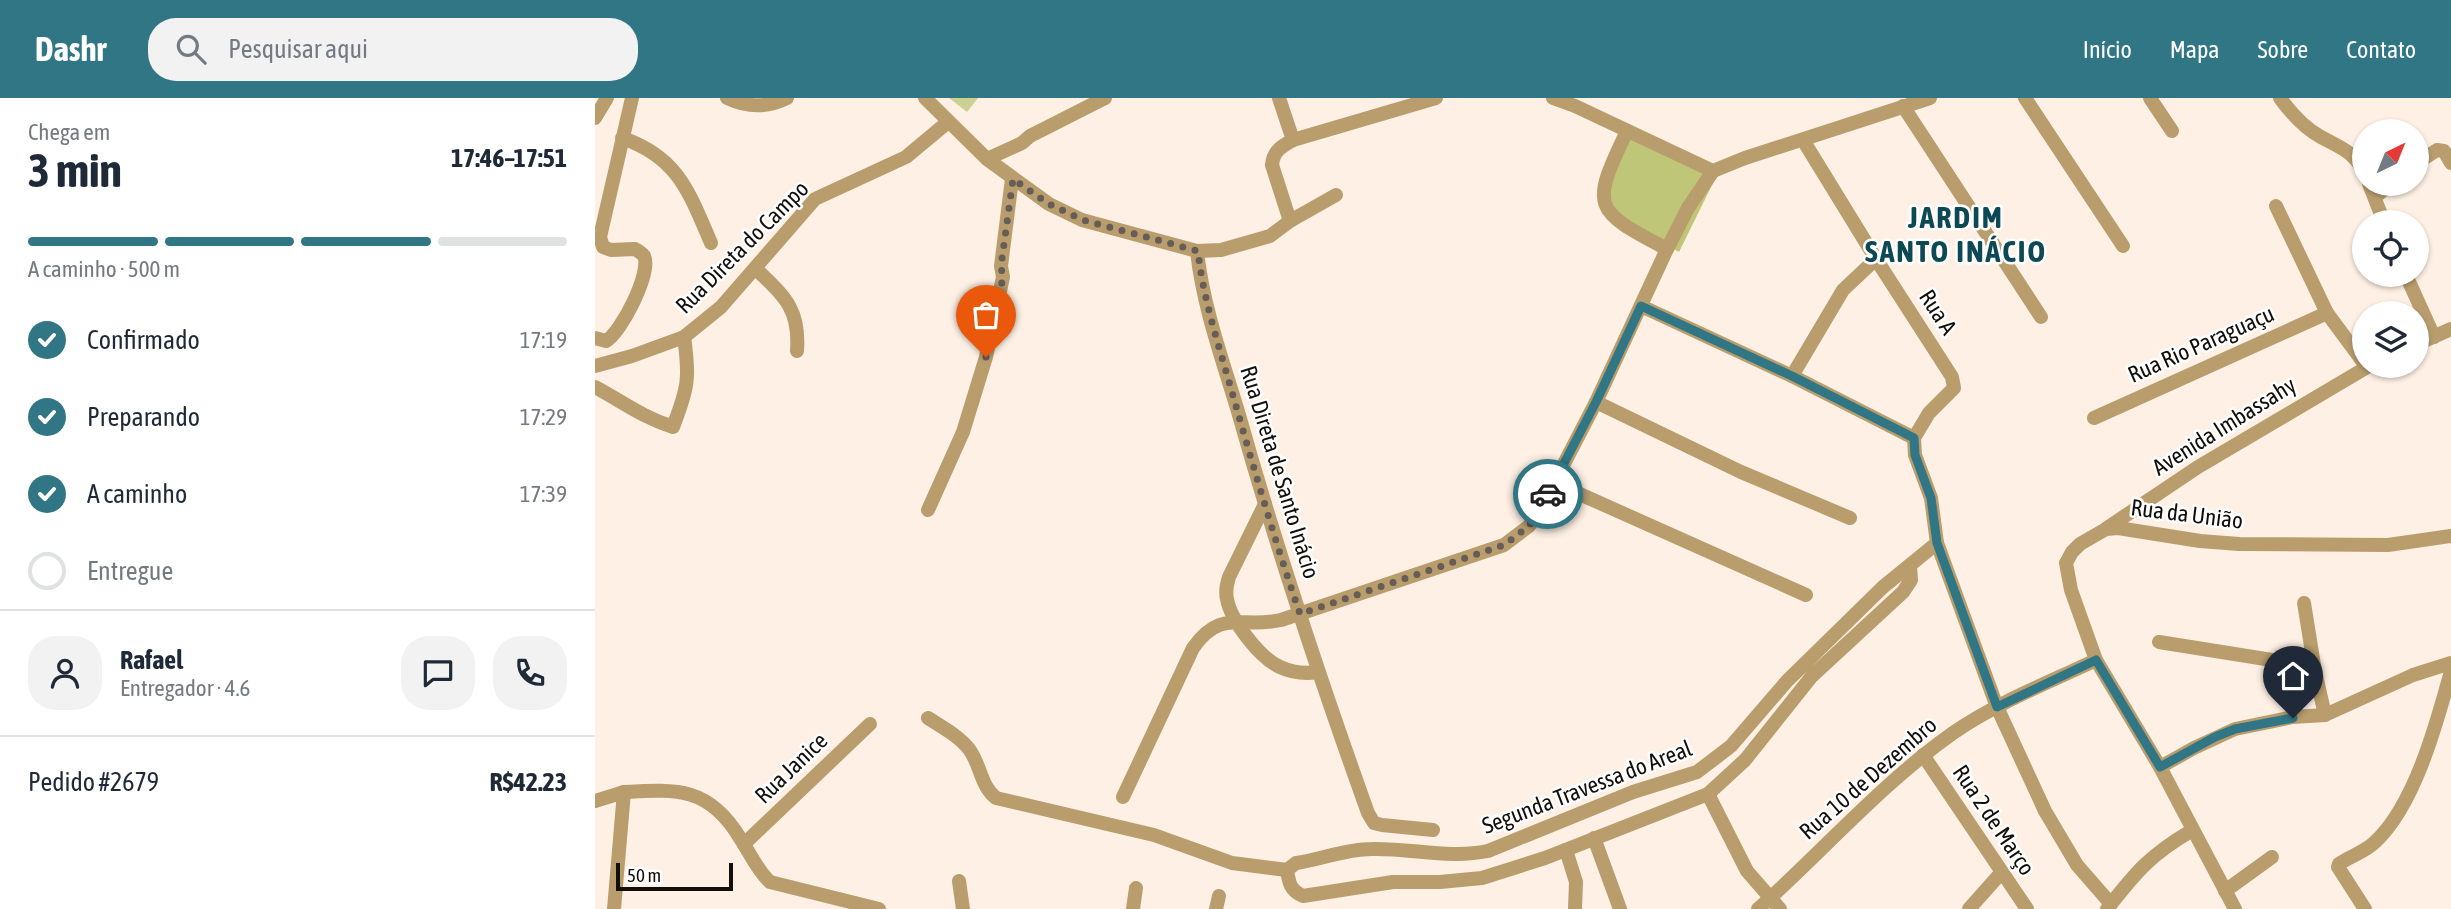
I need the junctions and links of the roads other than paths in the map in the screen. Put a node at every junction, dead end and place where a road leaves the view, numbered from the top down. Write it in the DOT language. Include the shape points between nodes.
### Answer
graph roads {
  1 [pos="607,98"];
  2 [pos="632,98"];
  3 [pos="727,98"];
  4 [pos="787,98"];
  5 [pos="925,98"];
  6 [pos="1105,98"];
  7 [pos="1279,98"];
  8 [pos="1436,98"];
  9 [pos="1553,98"];
  10 [pos="1930,98"];
  11 [pos="2025,98"];
  12 [pos="2150,98"];
  13 [pos="2280,98"];
  14 [pos="1903,106"];
  15 [pos="595,118"];
  16 [pos="948,122"];
  17 [pos="1627,131"];
  18 [pos="2172,131"];
  19 [pos="622,138"];
  20 [pos="1803,139"];
  21 [pos="1293,140"];
  22 [pos="2352,154"];
  23 [pos="2429,155"];
  24 [pos="987,159"];
  25 [pos="2450,160"];
  26 [pos="1713,171"];
  27 [pos="1013,179"];
  28 [pos="1336,195"];
  29 [pos="2276,206"];
  30 [pos="1290,220"];
  31 [pos="711,243"];
  32 [pos="2123,246"];
  33 [pos="1667,249"];
  34 [pos="1198,251"];
  35 [pos="1876,260"];
  36 [pos="756,269"];
  37 [pos="2411,287"];
  38 [pos="1641,306"];
  39 [pos="2327,313"];
  40 [pos="2041,317"];
  41 [pos="2451,329"];
  42 [pos="684,337"];
  43 [pos="2434,337"];
  44 [pos="595,338"];
  45 [pos="2429,339"];
  46 [pos="2352,346"];
  47 [pos="797,351"];
  48 [pos="595,366"];
  49 [pos="2352,374"];
  50 [pos="1792,376"];
  51 [pos="595,387"];
  52 [pos="1596,402"];
  53 [pos="2094,418"];
  54 [pos="1914,438"];
  55 [pos="1555,483"];
  56 [pos="1265,504"];
  57 [pos="928,510"];
  58 [pos="1850,518"];
  59 [pos="2106,529"];
  60 [pos="2451,536"];
  61 [pos="1937,543"];
  62 [pos="1910,566"];
  63 [pos="1806,595"];
  64 [pos="2304,603"];
  65 [pos="1300,614"];
  66 [pos="1236,622"];
  67 [pos="2159,642"];
  68 [pos="2096,660"];
  69 [pos="2313,662"];
  70 [pos="2451,663"];
  71 [pos="2451,671"];
  72 [pos="1318,672"];
  73 [pos="1997,707"];
  74 [pos="2325,715"];
  75 [pos="928,718"];
  76 [pos="870,724"];
  77 [pos="1923,755"];
  78 [pos="2160,767"];
  79 [pos="624,792"];
  80 [pos="1708,794"];
  81 [pos="1123,797"];
  82 [pos="595,801"];
  83 [pos="1433,830"];
  84 [pos="2191,831"];
  85 [pos="1594,838"];
  86 [pos="744,844"];
  87 [pos="1566,850"];
  88 [pos="2272,857"];
  89 [pos="1287,870"];
  90 [pos="2001,873"];
  91 [pos="958,881"];
  92 [pos="1136,888"];
  93 [pos="2225,891"];
  94 [pos="1775,904"];
  95 [pos="2109,906"];
  96 [pos="614,909"];
  97 [pos="879,909"];
  98 [pos="963,909"];
  99 [pos="1132,909"];
  100 [pos="1575,909"];
  101 [pos="1620,909"];
  102 [pos="1758,909"];
  103 [pos="1969,909"];
  104 [pos="2027,909"];
  105 [pos="2235,909"];
  106 [pos="2365,909"];
  1 -- 15 [label="street"];
  2 -- 19 [label="street"];
  3 -- 4 [label="street" via="756,107"];
  5 -- 16 [label="street"];
  6 -- 24 [label="street"];
  7 -- 21 [label="street"];
  8 -- 21 [label="street"];
  9 -- 17 [label="street"];
  10 -- 14 [label="street"];
  11 -- 32 [label="street"];
  12 -- 18 [label="street"];
  13 -- 22 [label="street" via="2306,126"];
  14 -- 20 [label="street"];
  14 -- 40 [label="street"];
  16 -- 24 [label="street"];
  16 -- 36 [label="street, Rua Direta do Campo" via="906,157 815,200"];
  17 -- 26 [label="street"];
  17 -- 33 [label="street" via="1607,174 1604,205 1623,226"];
  19 -- 31 [label="street" via="663,158 680,178"];
  19 -- 44 [label="street" via="601,243 611,250 635,249 645,263 616,333 606,341"];
  20 -- 26 [label="street"];
  20 -- 35 [label="street, Rua A"];
  21 -- 30 [label="street" via="1275,153 1272,165"];
  23 -- 25 [label="street" via="2444,151"];
  24 -- 27 [label="street"];
  26 -- 33 [label="street, Rua Direta de Santo Inácio"];
  27 -- 34 [label="street" via="1083,220"];
  27 -- 57 [label="street" via="1001,291 986,357 963,432"];
  28 -- 30 [label="street"];
  29 -- 39 [label="street"];
  30 -- 34 [label="street" via="1270,236 1221,250"];
  33 -- 38 [label="street, Rua Direta de Santo Inácio"];
  34 -- 56 [label="street, Rua Direta de Santo Inácio" via="1209,315"];
  35 -- 50 [label="street" via="1843,290"];
  35 -- 54 [label="street, Rua A" via="1952,377 1954,388 1929,413"];
  36 -- 42 [label="street, Rua Direta do Campo" via="721,307"];
  36 -- 47 [label="street" via="791,307 799,330"];
  37 -- 43 [label="street"];
  38 -- 50 [label="street"];
  38 -- 52 [label="street, Rua Direta de Santo Inácio"];
  39 -- 46 [label="street"];
  39 -- 53 [label="street, Rua Rio Paraguaçu"];
  41 -- 43 [label="street"];
  42 -- 48 [label="street, Rua Direta do Campo"];
  42 -- 51 [label="street" via="689,370 673,427 633,411"];
  43 -- 45 [label="street"];
  49 -- 59 [label="street, Avenida Imbassahy"];
  50 -- 54 [label="street"];
  52 -- 55 [label="street, Rua Direta de Santo Inácio"];
  52 -- 58 [label="street"];
  54 -- 61 [label="street" via="1915,455 1931,498"];
  55 -- 63 [label="street"];
  55 -- 65 [label="street, Rua Direta de Santo Inácio" via="1529,526 1504,545"];
  56 -- 65 [label="street, Rua Direta de Santo Inácio"];
  56 -- 66 [label="street" via="1226,589"];
  59 -- 60 [label="street, Rua da União" via="2239,544 2329,546 2388,545"];
  59 -- 68 [label="street, Rua da União" via="2080,544 2066,563"];
  61 -- 62 [label="street, Segunda Travessa do Areal"];
  61 -- 73 [label="street"];
  62 -- 80 [label="street" via="1912,580 1903,593 1812,676 1745,760"];
  62 -- 89 [label="street, Segunda Travessa do Areal" via="1787,681 1731,746 1697,772 1633,792 1488,851 1443,855 1369,849 1296,863"];
  64 -- 69 [label="street"];
  65 -- 66 [label="street" via="1266,624"];
  65 -- 72 [label="street"];
  66 -- 72 [label="street" via="1281,668"];
  66 -- 81 [label="street" via="1212,626 1193,648"];
  67 -- 69 [label="street"];
  68 -- 73 [label="street, Rua 10 de Dezembro"];
  68 -- 78 [label="street, Rua da União"];
  69 -- 74 [label="street"];
  70 -- 74 [label="street"];
  71 -- 106 [label="street" via="2435,731 2386,830 2373,844 2339,864"];
  72 -- 83 [label="street" via="1371,819 1382,825"];
  73 -- 77 [label="street, Rua 10 de Dezembro"];
  73 -- 95 [label="street" via="2045,811 2077,865"];
  74 -- 78 [label="street" via="2235,729"];
  75 -- 89 [label="street" via="970,751 986,790 996,798 1154,835 1223,860"];
  76 -- 86 [label="street, Rua Janice"];
  77 -- 90 [label="street, Rua 2 de Março"];
  77 -- 94 [label="street, Rua 10 de Dezembro" via="1886,786"];
  78 -- 84 [label="street, Rua da União"];
  79 -- 82 [label="street"];
  79 -- 86 [label="street" via="664,790 698,795 729,820"];
  79 -- 96 [label="street"];
  80 -- 85 [label="street"];
  80 -- 94 [label="street" via="1747,871"];
  84 -- 93 [label="street, Rua da União"];
  84 -- 95 [label="street" via="2144,863"];
  85 -- 87 [label="street"];
  85 -- 101 [label="street"];
  86 -- 97 [label="street" via="770,882"];
  87 -- 89 [label="street" via="1467,880 1393,882 1303,896 1292,890"];
  87 -- 100 [label="street" via="1576,882"];
  88 -- 93 [label="street"];
  90 -- 103 [label="street"];
  90 -- 104 [label="street, Rua 2 de Março"];
  91 -- 98 [label="street"];
  92 -- 99 [label="street"];
  93 -- 105 [label="street, Rua da União"];
  94 -- 102 [label="street, Rua 10 de Dezembro"];
}
